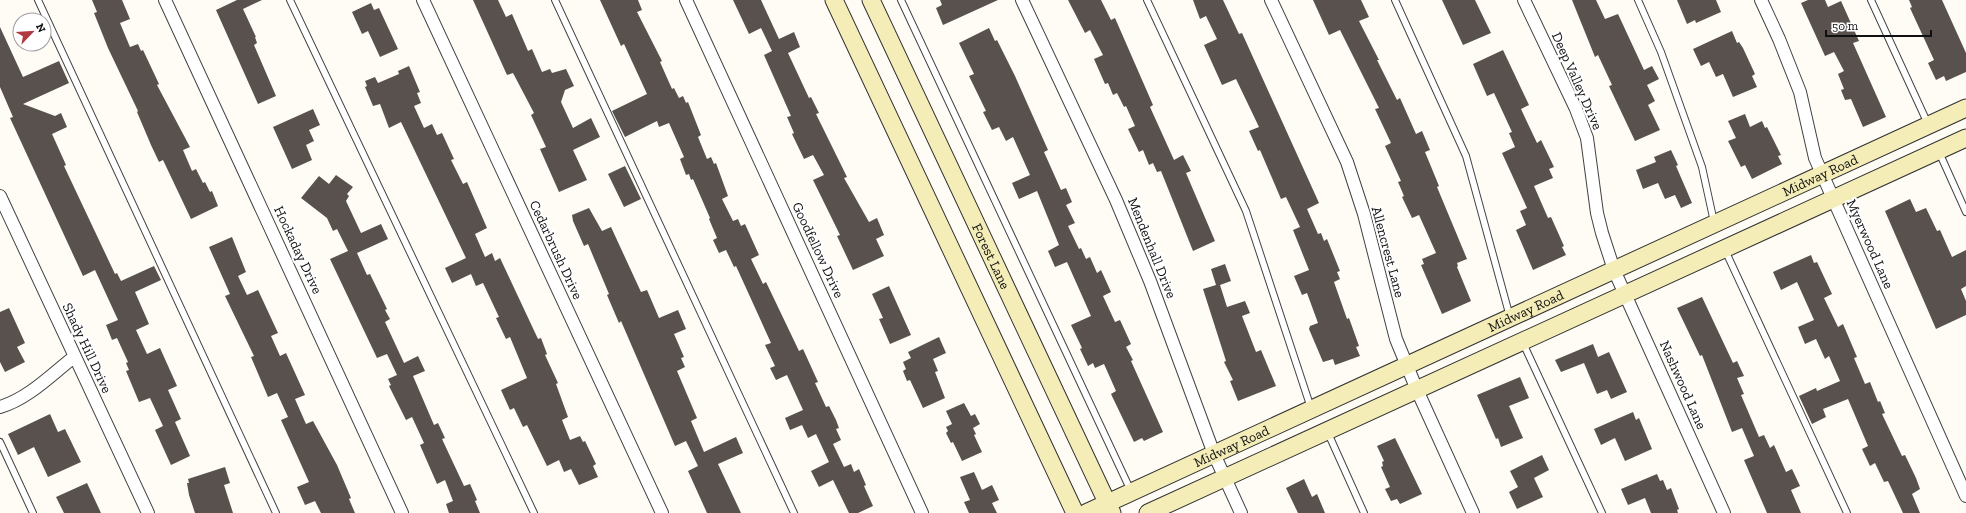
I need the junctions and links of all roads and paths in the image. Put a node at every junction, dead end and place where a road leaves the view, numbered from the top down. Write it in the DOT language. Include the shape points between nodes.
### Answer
graph roads {
  1 [pos="38,0"];
  2 [pos="165,0"];
  3 [pos="290,0"];
  4 [pos="423,0"];
  5 [pos="555,0"];
  6 [pos="686,0"];
  7 [pos="834,0"];
  8 [pos="870,0"];
  9 [pos="901,0"];
  10 [pos="1022,0"];
  11 [pos="1147,0"];
  12 [pos="1271,0"];
  13 [pos="1395,0"];
  14 [pos="1524,0"];
  15 [pos="1638,0"];
  16 [pos="1761,0"];
  17 [pos="1871,0"];
  18 [pos="1966,108"];
  19 [pos="1928,125"];
  20 [pos="1966,138"];
  21 [pos="1938,151"];
  22 [pos="1822,174"];
  23 [pos="0,196"];
  24 [pos="1833,199"];
  25 [pos="1966,212"];
  26 [pos="1714,224"];
  27 [pos="1724,249"];
  28 [pos="1614,270"];
  29 [pos="1626,295"];
  30 [pos="1510,318"];
  31 [pos="1523,342"];
  32 [pos="74,357"];
  33 [pos="1406,365"];
  34 [pos="1417,390"];
  35 [pos="0,407"];
  36 [pos="1312,409"];
  37 [pos="1327,431"];
  38 [pos="0,442"];
  39 [pos="1214,454"];
  40 [pos="1225,478"];
  41 [pos="1131,492"];
  42 [pos="1966,496"];
  43 [pos="1109,508"];
  44 [pos="33,513"];
  45 [pos="148,513"];
  46 [pos="276,513"];
  47 [pos="402,513"];
  48 [pos="534,513"];
  49 [pos="662,513"];
  50 [pos="794,513"];
  51 [pos="922,513"];
  52 [pos="1075,513"];
  53 [pos="1086,513"];
  54 [pos="1148,513"];
  55 [pos="1241,513"];
  56 [pos="1364,513"];
  57 [pos="1473,513"];
  58 [pos="1602,513"];
  59 [pos="1724,513"];
  60 [pos="1847,513"];
  1 -- 46 [label="lane"];
  2 -- 47 [label="street, Hockaday Drive"];
  3 -- 48 [label="lane"];
  4 -- 49 [label="street, Cedarbrush Drive"];
  5 -- 50 [label="lane"];
  6 -- 51 [label="street, Goodfellow Drive"];
  7 -- 52 [label="main road"];
  8 -- 43 [label="main road, Forest Lane"];
  9 -- 41 [label="lane"];
  10 -- 39 [label="street, Mendenhall Drive" via="1135,243"];
  11 -- 36 [label="lane" via="1246,211"];
  12 -- 33 [label="street, Allencrest Lane" via="1347,162 1364,214 1396,339"];
  13 -- 30 [label="lane" via="1466,156"];
  14 -- 28 [label="street, Deep Valley Drive" via="1576,109 1587,138 1597,213"];
  15 -- 26 [label="lane" via="1661,52 1702,167"];
  16 -- 22 [label="street, Myerwood Lane" via="1800,92 1812,148"];
  17 -- 19 [label="lane"];
  18 -- 19 [label="main road, Midway Road"];
  19 -- 22 [label="main road, Midway Road"];
  20 -- 21 [label="main road, Midway Road"];
  21 -- 24 [label="main road, Midway Road"];
  21 -- 25 [label="lane"];
  22 -- 24 [label="street, Myerwood Lane"];
  22 -- 26 [label="main road, Midway Road"];
  23 -- 32 [label="street, Shady Hill Drive"];
  24 -- 27 [label="main road, Midway Road"];
  24 -- 42 [label="street, Myerwood Lane"];
  26 -- 28 [label="main road, Midway Road"];
  27 -- 29 [label="main road, Midway Road"];
  27 -- 60 [label="lane"];
  28 -- 29 [label="street, Nashwood Lane"];
  28 -- 30 [label="main road, Midway Road"];
  29 -- 31 [label="main road, Midway Road"];
  29 -- 59 [label="street, Nashwood Lane"];
  30 -- 33 [label="main road, Midway Road"];
  31 -- 34 [label="main road, Midway Road"];
  31 -- 58 [label="lane"];
  32 -- 35 [label="street" via="36,387 10,404"];
  32 -- 45 [label="street, Shady Hill Drive"];
  33 -- 34 [label="street, Allencrest Lane"];
  33 -- 36 [label="main road, Midway Road"];
  34 -- 37 [label="main road, Midway Road"];
  34 -- 57 [label="street, Allencrest Lane"];
  36 -- 39 [label="main road, Midway Road"];
  37 -- 40 [label="main road, Midway Road"];
  37 -- 56 [label="lane"];
  38 -- 44 [label="lane"];
  39 -- 40 [label="street, Mendenhall Drive"];
  39 -- 41 [label="main road, Midway Road"];
  40 -- 54 [label="main road, Midway Road"];
  40 -- 55 [label="street, Mendenhall Drive"];
  41 -- 43 [label="main road, Midway Road"];
  43 -- 53 [label="main road, Midway Road"];
}
